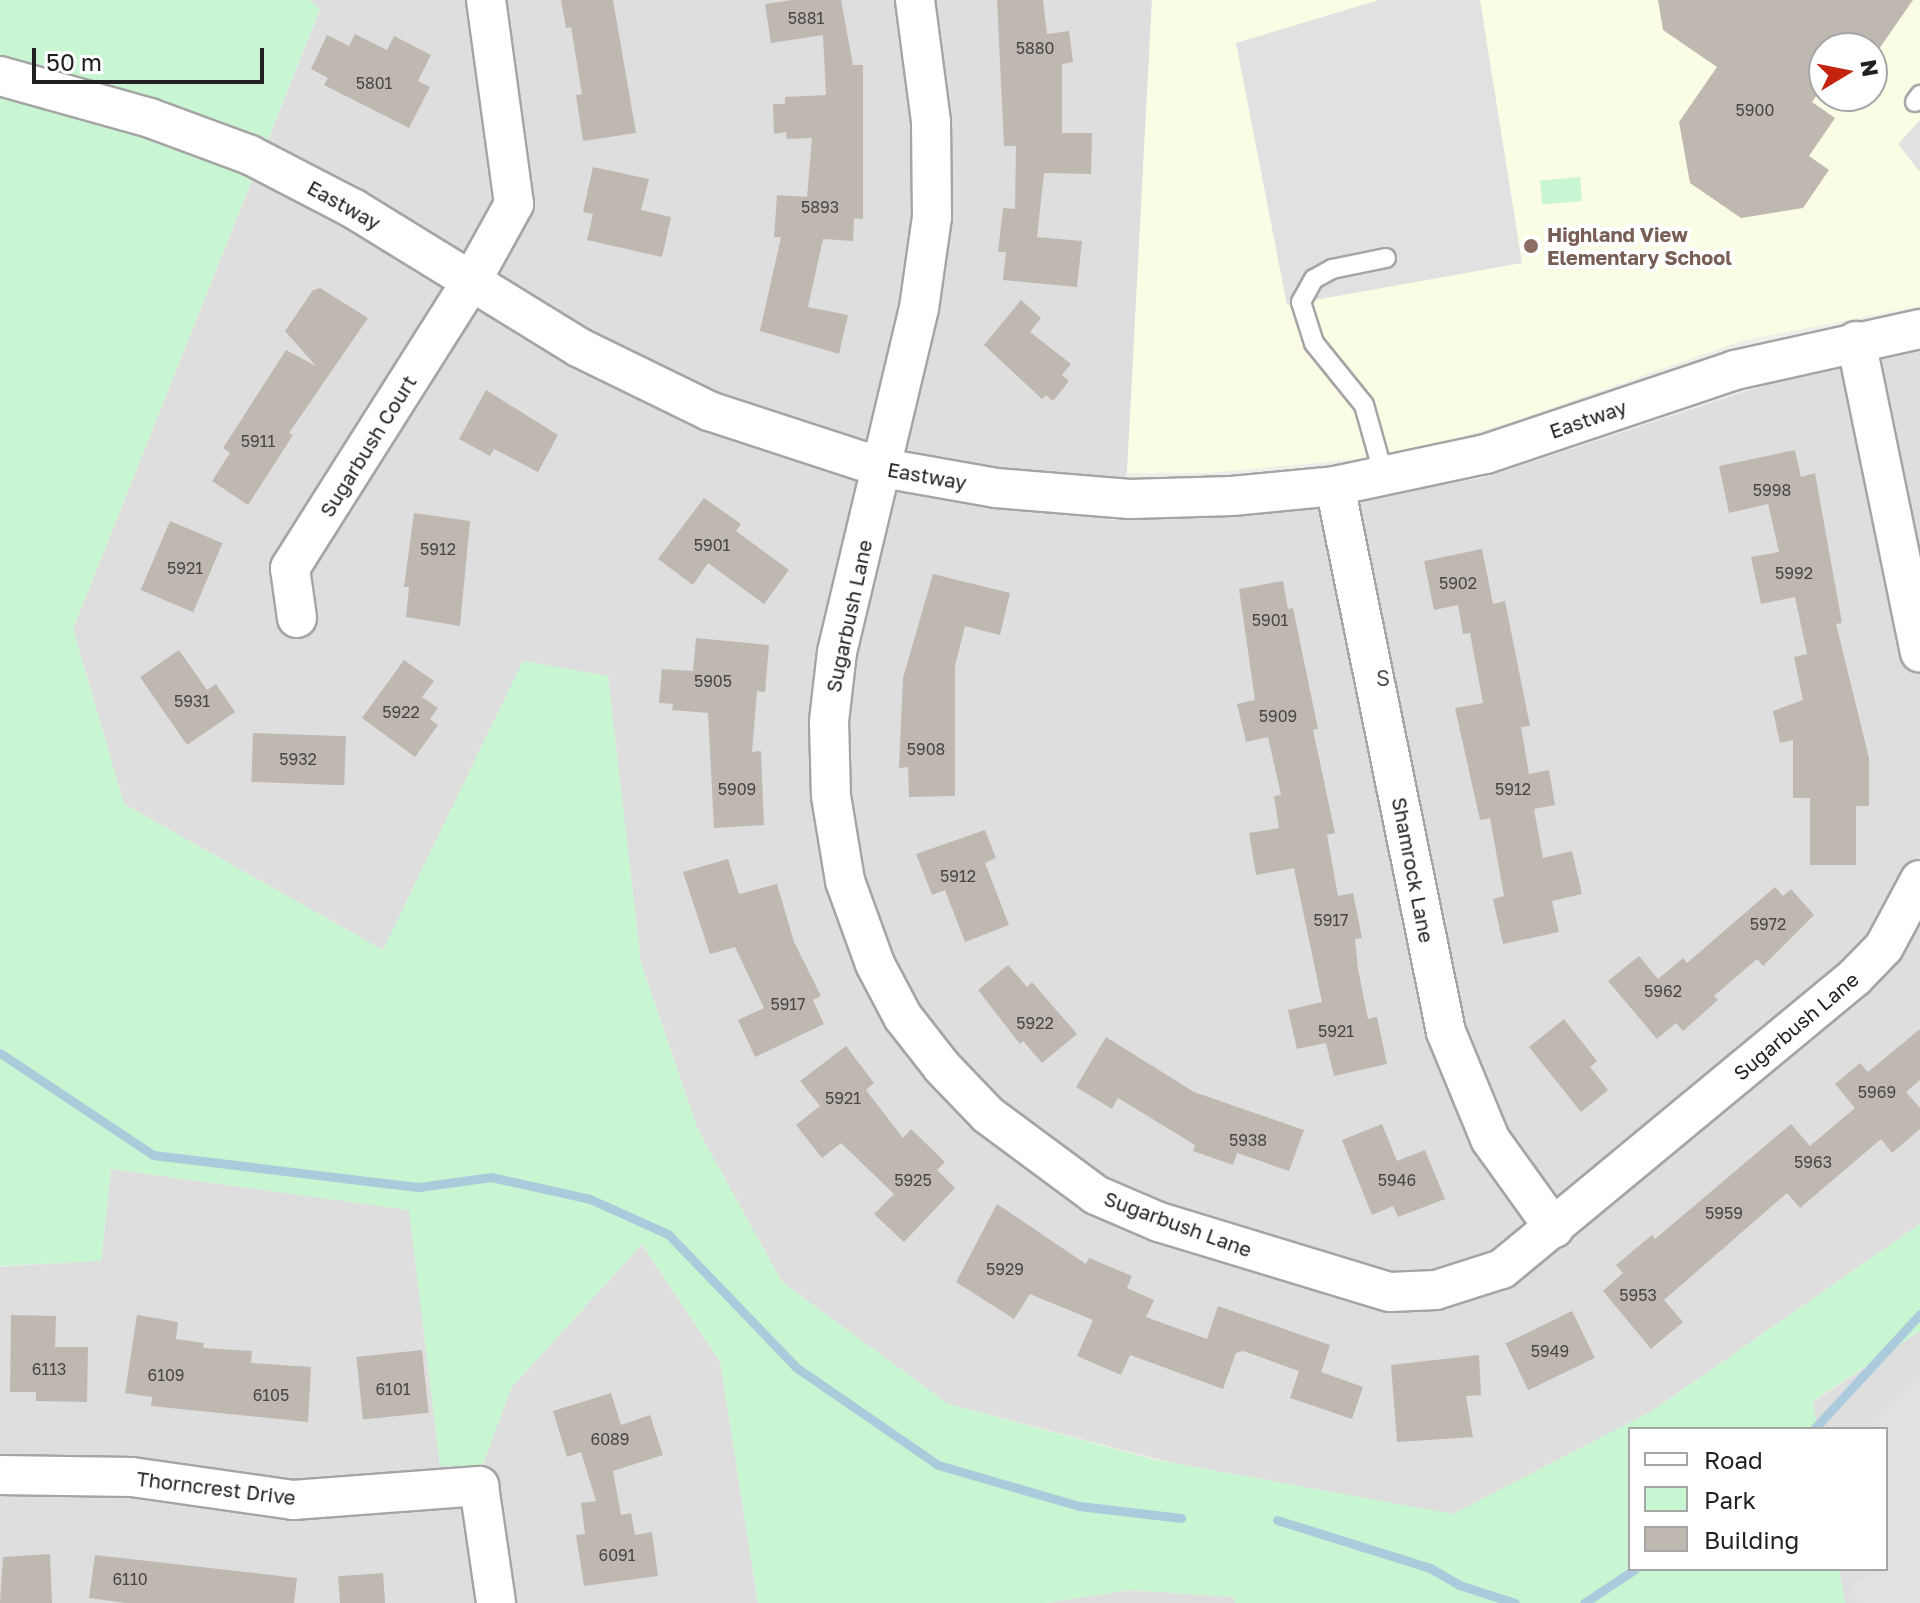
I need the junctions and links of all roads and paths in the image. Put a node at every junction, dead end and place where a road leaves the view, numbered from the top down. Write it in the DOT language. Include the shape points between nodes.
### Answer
graph roads {
  1 [pos="486,0"];
  2 [pos="915,0"];
  3 [pos="0,76"];
  4 [pos="1386,258"];
  5 [pos="472,280"];
  6 [pos="1920,329"];
  7 [pos="1856,341"];
  8 [pos="883,468"];
  9 [pos="1384,476"];
  10 [pos="1335,486"];
  11 [pos="297,618"];
  12 [pos="1920,653"];
  13 [pos="1920,880"];
  14 [pos="1554,1228"];
  15 [pos="0,1475"];
  16 [pos="496,1603"];
  1 -- 5 [label="street" via="514,204"];
  2 -- 8 [label="street, Sugarbush Lane" via="931,122 932,217 919,308"];
  3 -- 5 [label="street, Eastway" via="150,118 250,155"];
  4 -- 9 [label="lane" via="1332,269 1314,279 1301,302 1314,343 1364,405"];
  5 -- 8 [label="street, Eastway" via="578,347 709,411"];
  5 -- 11 [label="street, Sugarbush Court" via="290,568"];
  6 -- 7 [label="street, Eastway"];
  7 -- 9 [label="street, Eastway" via="1735,370 1486,454"];
  7 -- 12 [label="street"];
  8 -- 10 [label="street, Eastway" via="996,488 1130,499"];
  8 -- 14 [label="street, Sugarbush Lane" via="837,652 829,721 831,796 845,881 875,964 903,1017 942,1067 988,1115 1096,1195 1159,1222 1365,1286 1390,1292 1436,1290 1475,1280 1502,1269"];
  9 -- 10 [label="street, Eastway"];
  10 -- 14 [label="street, Shamrock Lane" via="1446,1032 1490,1139"];
  13 -- 14 [label="street, Sugarbush Lane" via="1884,947 1854,978"];
  15 -- 16 [label="street, Thorncrest Drive" via="132,1477 293,1500 479,1486"];
}
